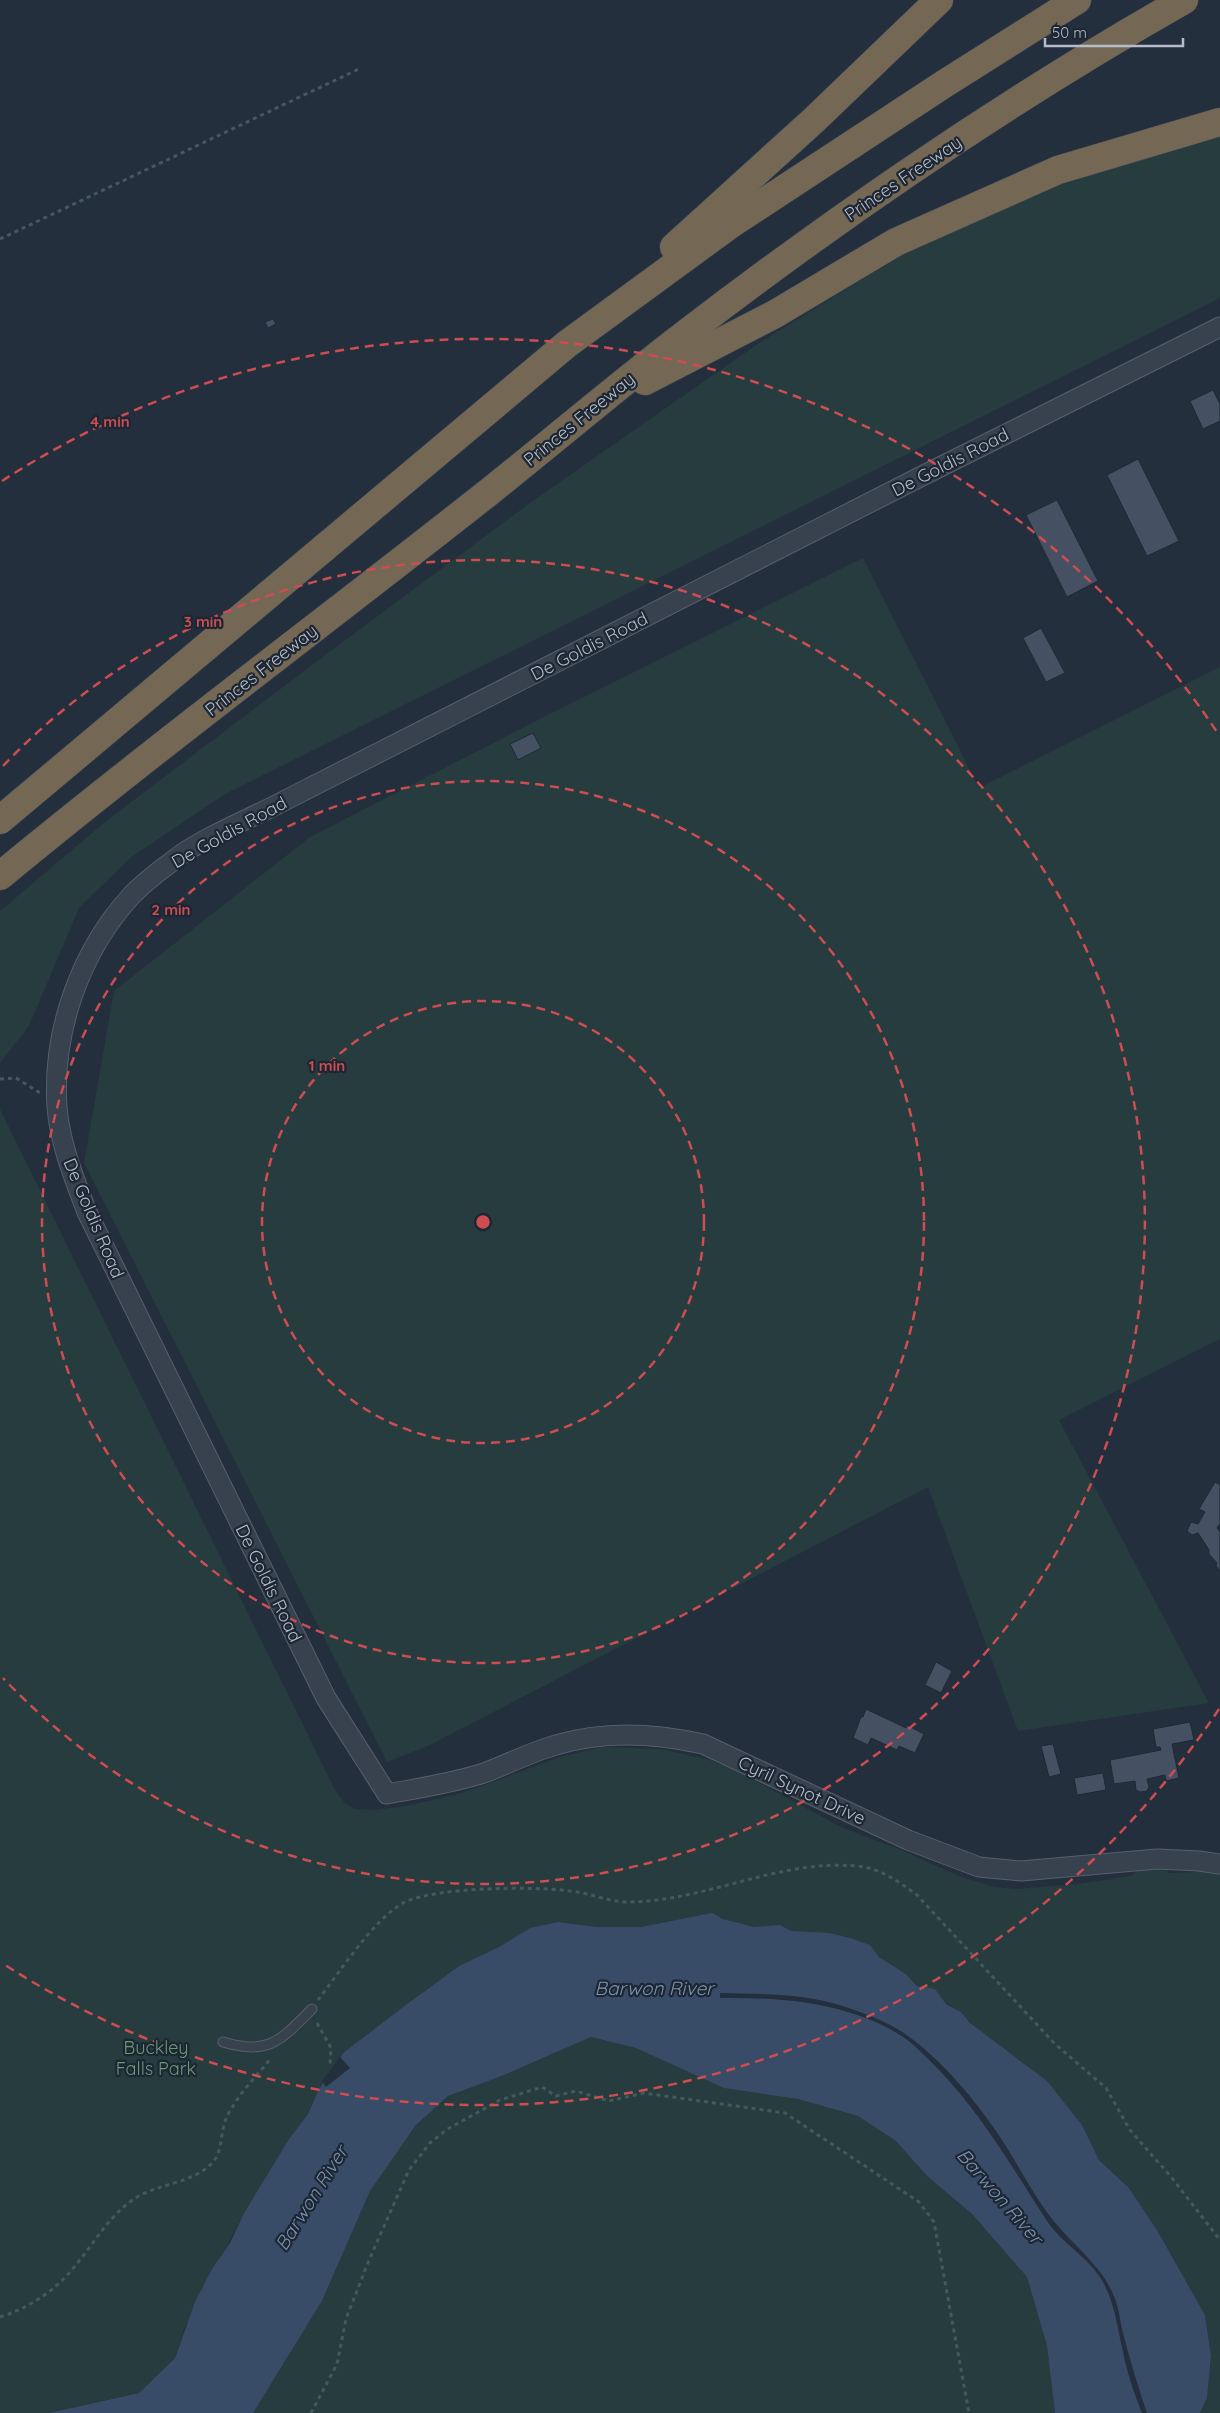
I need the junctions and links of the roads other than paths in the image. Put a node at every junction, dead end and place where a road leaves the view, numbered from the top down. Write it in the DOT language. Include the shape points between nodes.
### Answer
graph roads {
  1 [pos="939,0"];
  2 [pos="1077,0"];
  3 [pos="1184,0"];
  4 [pos="1220,122"];
  5 [pos="1220,327"];
  6 [pos="567,344"];
  7 [pos="588,410"];
  8 [pos="0,820"];
  9 [pos="0,876"];
  10 [pos="387,1794"];
  11 [pos="1220,1864"];
  12 [pos="312,2009"];
  13 [pos="223,2042"];
  1 -- 6 [label="highway" via="814,120"];
  2 -- 6 [label="highway" via="731,224"];
  3 -- 7 [label="highway, Princes Freeway" via="1090,53 832,226"];
  4 -- 7 [label="highway" via="1058,170 896,242 775,314"];
  5 -- 10 [label="street, De Goldis Road" via="909,482 177,857 132,894 103,933 80,974 67,1016 59,1061 57,1108 66,1157 87,1212 326,1698"];
  6 -- 8 [label="highway"];
  7 -- 9 [label="highway, Princes Freeway" via="494,488 100,793"];
  10 -- 11 [label="street, Cyril Synot Drive" via="452,1782 556,1745 596,1735 670,1737 703,1744 908,1840 979,1867 1021,1871 1157,1859"];
  12 -- 13 [label="lane" via="271,2045 242,2047"];
}
